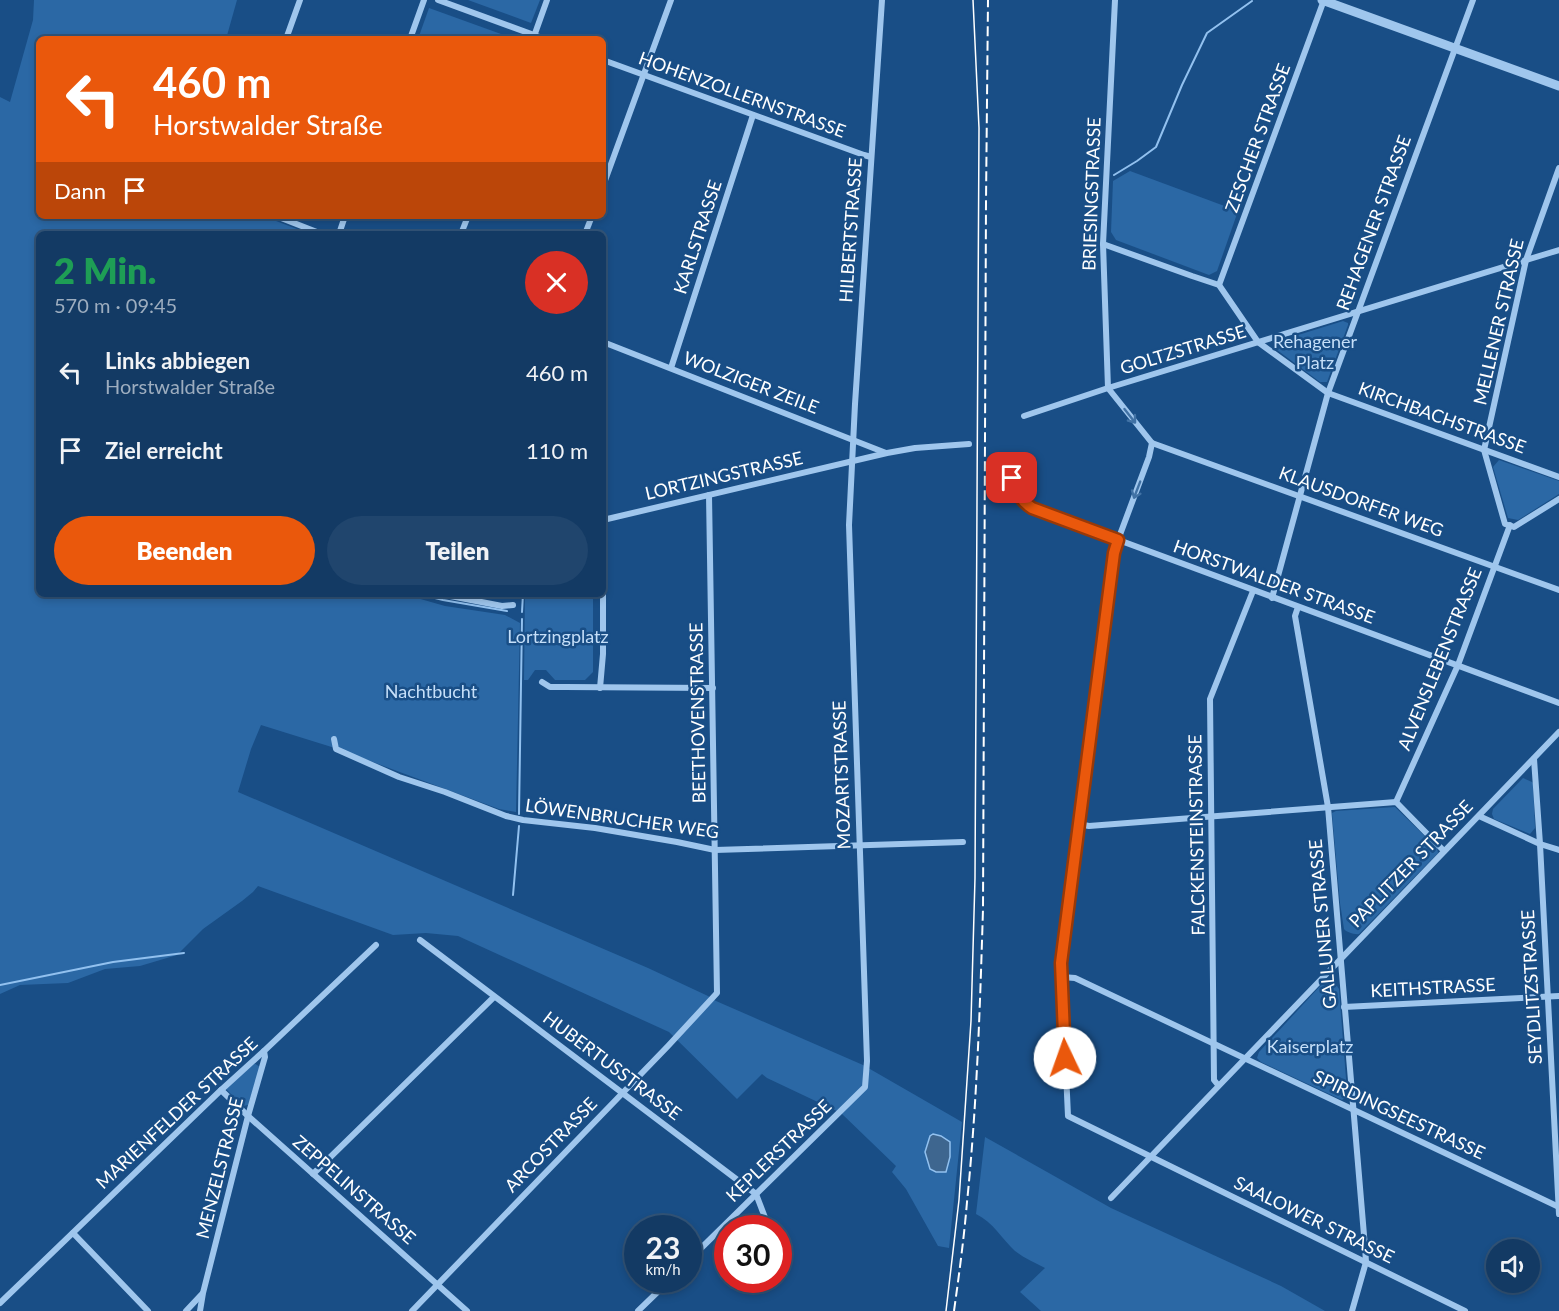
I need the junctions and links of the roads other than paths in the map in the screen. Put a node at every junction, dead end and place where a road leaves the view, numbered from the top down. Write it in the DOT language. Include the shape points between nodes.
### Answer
graph roads {
  1 [pos="300,0"];
  2 [pos="424,0"];
  3 [pos="438,0"];
  4 [pos="547,0"];
  5 [pos="671,0"];
  6 [pos="882,0"];
  7 [pos="1115,0"];
  8 [pos="1323,0"];
  9 [pos="1473,0"];
  10 [pos="286,36"];
  11 [pos="411,36"];
  12 [pos="530,36"];
  13 [pos="533,36"];
  14 [pos="1455,48"];
  15 [pos="606,61"];
  16 [pos="644,75"];
  17 [pos="1559,86"];
  18 [pos="753,115"];
  19 [pos="871,157"];
  20 [pos="1559,168"];
  21 [pos="606,178"];
  22 [pos="284,219"];
  23 [pos="314,231"];
  24 [pos="1103,244"];
  25 [pos="1559,250"];
  26 [pos="1526,260"];
  27 [pos="1220,285"];
  28 [pos="1358,312"];
  29 [pos="1258,342"];
  30 [pos="606,343"];
  31 [pos="671,368"];
  32 [pos="1108,388"];
  33 [pos="1329,393"];
  34 [pos="1024,416"];
  35 [pos="853,439"];
  36 [pos="1152,443"];
  37 [pos="969,444"];
  38 [pos="1484,450"];
  39 [pos="887,453"];
  40 [pos="1011,459"];
  41 [pos="852,462"];
  42 [pos="1559,477"];
  43 [pos="709,495"];
  44 [pos="1300,496"];
  45 [pos="1559,499"];
  46 [pos="606,519"];
  47 [pos="1510,525"];
  48 [pos="1118,540"];
  49 [pos="1494,566"];
  50 [pos="1559,590"];
  51 [pos="1253,591"];
  52 [pos="456,597"];
  53 [pos="603,597"];
  54 [pos="1272,598"];
  55 [pos="513,605"];
  56 [pos="1298,607"];
  57 [pos="1458,665"];
  58 [pos="542,682"];
  59 [pos="600,688"];
  60 [pos="713,688"];
  61 [pos="1559,703"];
  62 [pos="1559,732"];
  63 [pos="334,739"];
  64 [pos="1534,759"];
  65 [pos="1396,802"];
  66 [pos="1328,807"];
  67 [pos="1212,816"];
  68 [pos="1479,816"];
  69 [pos="1079,824"];
  70 [pos="963,842"];
  71 [pos="1540,844"];
  72 [pos="859,845"];
  73 [pos="716,850"];
  74 [pos="1559,850"];
  75 [pos="1444,851"];
  76 [pos="420,940"];
  77 [pos="376,945"];
  78 [pos="1341,958"];
  79 [pos="1062,977"];
  80 [pos="1548,996"];
  81 [pos="1559,996"];
  82 [pos="494,997"];
  83 [pos="711,1000"];
  84 [pos="1344,1007"];
  85 [pos="1213,1044"];
  86 [pos="264,1051"];
  87 [pos="1245,1059"];
  88 [pos="1218,1085"];
  89 [pos="865,1087"];
  90 [pos="221,1090"];
  91 [pos="622,1093"];
  92 [pos="1353,1109"];
  93 [pos="248,1116"];
  94 [pos="1150,1156"];
  95 [pos="313,1174"];
  96 [pos="756,1194"];
  97 [pos="1111,1198"];
  98 [pos="1559,1207"];
  99 [pos="1559,1214"];
  100 [pos="764,1215"];
  101 [pos="73,1233"];
  102 [pos="702,1247"];
  103 [pos="1366,1262"];
  104 [pos="437,1284"];
  105 [pos="203,1293"];
  106 [pos="657,1293"];
  107 [pos="0,1303"];
  108 [pos="148,1311"];
  109 [pos="186,1311"];
  110 [pos="200,1311"];
  111 [pos="412,1311"];
  112 [pos="467,1311"];
  113 [pos="638,1311"];
  114 [pos="1352,1311"];
  115 [pos="1465,1311"];
  1 -- 10 [label="street"];
  2 -- 11 [label="street"];
  3 -- 12 [label="street"];
  4 -- 13 [label="street"];
  5 -- 16 [label="street"];
  6 -- 19 [label="street, HILBERTSTRASSE"];
  7 -- 24 [label="street, BRIESINGSTRASSE"];
  8 -- 14 [label="street"];
  8 -- 27 [label="street, ZESCHER STRASSE"];
  9 -- 14 [label="street, REHAGENER STRASSE"];
  14 -- 17 [label="street"];
  14 -- 28 [label="street, REHAGENER STRASSE"];
  15 -- 16 [label="street, HOHENZOLLERNSTRASSE"];
  16 -- 18 [label="street, HOHENZOLLERNSTRASSE"];
  16 -- 21 [label="street"];
  18 -- 19 [label="street, HOHENZOLLERNSTRASSE"];
  18 -- 31 [label="street, KARLSTRASSE"];
  19 -- 35 [label="street, HILBERTSTRASSE"];
  20 -- 26 [label="street, MELLENER STRASSE"];
  22 -- 23 [label="street"];
  24 -- 27 [label="street"];
  24 -- 32 [label="street, BRIESINGSTRASSE"];
  25 -- 26 [label="street, GOLTZSTRASSE"];
  26 -- 28 [label="street, GOLTZSTRASSE"];
  26 -- 38 [label="street, MELLENER STRASSE"];
  27 -- 29 [label="street"];
  28 -- 29 [label="street, GOLTZSTRASSE"];
  28 -- 33 [label="street, REHAGENER STRASSE"];
  29 -- 32 [label="street, GOLTZSTRASSE"];
  29 -- 33 [label="street, KIRCHBACHSTRASSE"];
  30 -- 31 [label="street, WOLZIGER ZEILE"];
  31 -- 35 [label="street, WOLZIGER ZEILE"];
  32 -- 34 [label="street, GOLTZSTRASSE"];
  32 -- 36 [label="street, one-way"];
  33 -- 38 [label="street, KIRCHBACHSTRASSE"];
  33 -- 44 [label="street, REHAGENER STRASSE"];
  35 -- 39 [label="street, WOLZIGER ZEILE"];
  35 -- 41 [label="street, HILBERTSTRASSE"];
  36 -- 44 [label="street, KLAUSDORFER WEG"];
  36 -- 48 [label="street, one-way"];
  37 -- 39 [label="street"];
  38 -- 42 [label="street, KIRCHBACHSTRASSE"];
  38 -- 47 [label="street" via="1505,524"];
  39 -- 41 [label="street"];
  40 -- 48 [label="street, HORSTWALDER STRASSE" via="1015,490 1028,506"];
  41 -- 43 [label="street, LORTZINGSTRASSE"];
  41 -- 72 [label="street, MOZARTSTRASSE" via="849,525"];
  43 -- 46 [label="street, LORTZINGSTRASSE"];
  43 -- 60 [label="street, BEETHOVENSTRASSE"];
  44 -- 49 [label="street, KLAUSDORFER WEG"];
  44 -- 54 [label="street, REHAGENER STRASSE"];
  45 -- 47 [label="street" via="1514,527"];
  47 -- 49 [label="street, ALVENSLEBENSTRASSE"];
  48 -- 51 [label="street, HORSTWALDER STRASSE"];
  48 -- 69 [label="street"];
  49 -- 50 [label="street, KLAUSDORFER WEG"];
  49 -- 57 [label="street, ALVENSLEBENSTRASSE"];
  51 -- 54 [label="street, HORSTWALDER STRASSE"];
  51 -- 67 [label="street, FALCKENSTEINSTRASSE" via="1210,699"];
  52 -- 55 [label="street"];
  53 -- 59 [label="street"];
  54 -- 56 [label="street, HORSTWALDER STRASSE"];
  56 -- 57 [label="street, HORSTWALDER STRASSE"];
  56 -- 66 [label="street, GALLUNER STRASSE" via="1294,616"];
  57 -- 61 [label="street, HORSTWALDER STRASSE"];
  57 -- 65 [label="street, ALVENSLEBENSTRASSE"];
  58 -- 59 [label="street" via="550,687"];
  59 -- 60 [label="street"];
  60 -- 73 [label="street, BEETHOVENSTRASSE"];
  62 -- 64 [label="street, PAPLITZER STRASSE"];
  63 -- 73 [label="street, LÖWENBRUCHER WEG" via="336,749 506,816"];
  64 -- 68 [label="street, PAPLITZER STRASSE"];
  64 -- 71 [label="street, SEYDLITZSTRASSE"];
  65 -- 66 [label="street"];
  65 -- 75 [label="street"];
  66 -- 67 [label="street"];
  66 -- 78 [label="street, GALLUNER STRASSE"];
  67 -- 69 [label="street"];
  67 -- 85 [label="street, FALCKENSTEINSTRASSE"];
  68 -- 71 [label="street"];
  68 -- 75 [label="street, PAPLITZER STRASSE"];
  69 -- 79 [label="street"];
  70 -- 72 [label="street, LÖWENBRUCHER WEG"];
  71 -- 74 [label="street"];
  71 -- 80 [label="street, SEYDLITZSTRASSE"];
  72 -- 73 [label="street, LÖWENBRUCHER WEG"];
  72 -- 89 [label="street, MOZARTSTRASSE"];
  73 -- 83 [label="street, BEETHOVENSTRASSE" via="717,993"];
  75 -- 78 [label="street, PAPLITZER STRASSE"];
  76 -- 82 [label="street, HUBERTUSSTRASSE"];
  77 -- 86 [label="street, MARIENFELDER STRASSE"];
  78 -- 84 [label="street, GALLUNER STRASSE"];
  78 -- 87 [label="street, PAPLITZER STRASSE"];
  79 -- 85 [label="street, SPIRDINGSEESTRASSE" via="1075,978"];
  79 -- 94 [label="street, SAALOWER STRASSE" via="1068,1116"];
  80 -- 81 [label="street, KEITHSTRASSE"];
  80 -- 84 [label="street, KEITHSTRASSE"];
  80 -- 98 [label="street, SEYDLITZSTRASSE"];
  82 -- 91 [label="street, HUBERTUSSTRASSE"];
  82 -- 95 [label="street"];
  83 -- 91 [label="street, ARCOSTRASSE"];
  84 -- 92 [label="street, GALLUNER STRASSE"];
  85 -- 87 [label="street, SPIRDINGSEESTRASSE"];
  85 -- 88 [label="street, FALCKENSTEINSTRASSE" via="1214,1080"];
  86 -- 90 [label="street, MARIENFELDER STRASSE"];
  86 -- 93 [label="street, MENZELSTRASSE"];
  87 -- 88 [label="street, PAPLITZER STRASSE"];
  87 -- 92 [label="street, SPIRDINGSEESTRASSE"];
  88 -- 94 [label="street, PAPLITZER STRASSE"];
  89 -- 96 [label="street, KEPLERSTRASSE"];
  90 -- 93 [label="street, ZEPPELINSTRASSE"];
  90 -- 101 [label="street, MARIENFELDER STRASSE"];
  91 -- 96 [label="street, HUBERTUSSTRASSE"];
  91 -- 104 [label="street, ARCOSTRASSE"];
  92 -- 98 [label="street, SPIRDINGSEESTRASSE"];
  92 -- 103 [label="street, GALLUNER STRASSE"];
  93 -- 95 [label="street, ZEPPELINSTRASSE"];
  93 -- 105 [label="street, MENZELSTRASSE"];
  94 -- 97 [label="street, PAPLITZER STRASSE"];
  94 -- 103 [label="street, SAALOWER STRASSE"];
  95 -- 104 [label="street, ZEPPELINSTRASSE"];
  96 -- 100 [label="street"];
  96 -- 102 [label="street, KEPLERSTRASSE"];
  98 -- 99 [label="street, SEYDLITZSTRASSE"];
  101 -- 107 [label="street, MARIENFELDER STRASSE"];
  101 -- 108 [label="street"];
  103 -- 114 [label="street, GALLUNER STRASSE"];
  103 -- 115 [label="street, SAALOWER STRASSE"];
  104 -- 111 [label="street, ARCOSTRASSE"];
  104 -- 112 [label="street, ZEPPELINSTRASSE"];
  105 -- 109 [label="street, MENZELSTRASSE"];
  105 -- 110 [label="street, MENZELSTRASSE"];
  106 -- 113 [label="street"];
}
